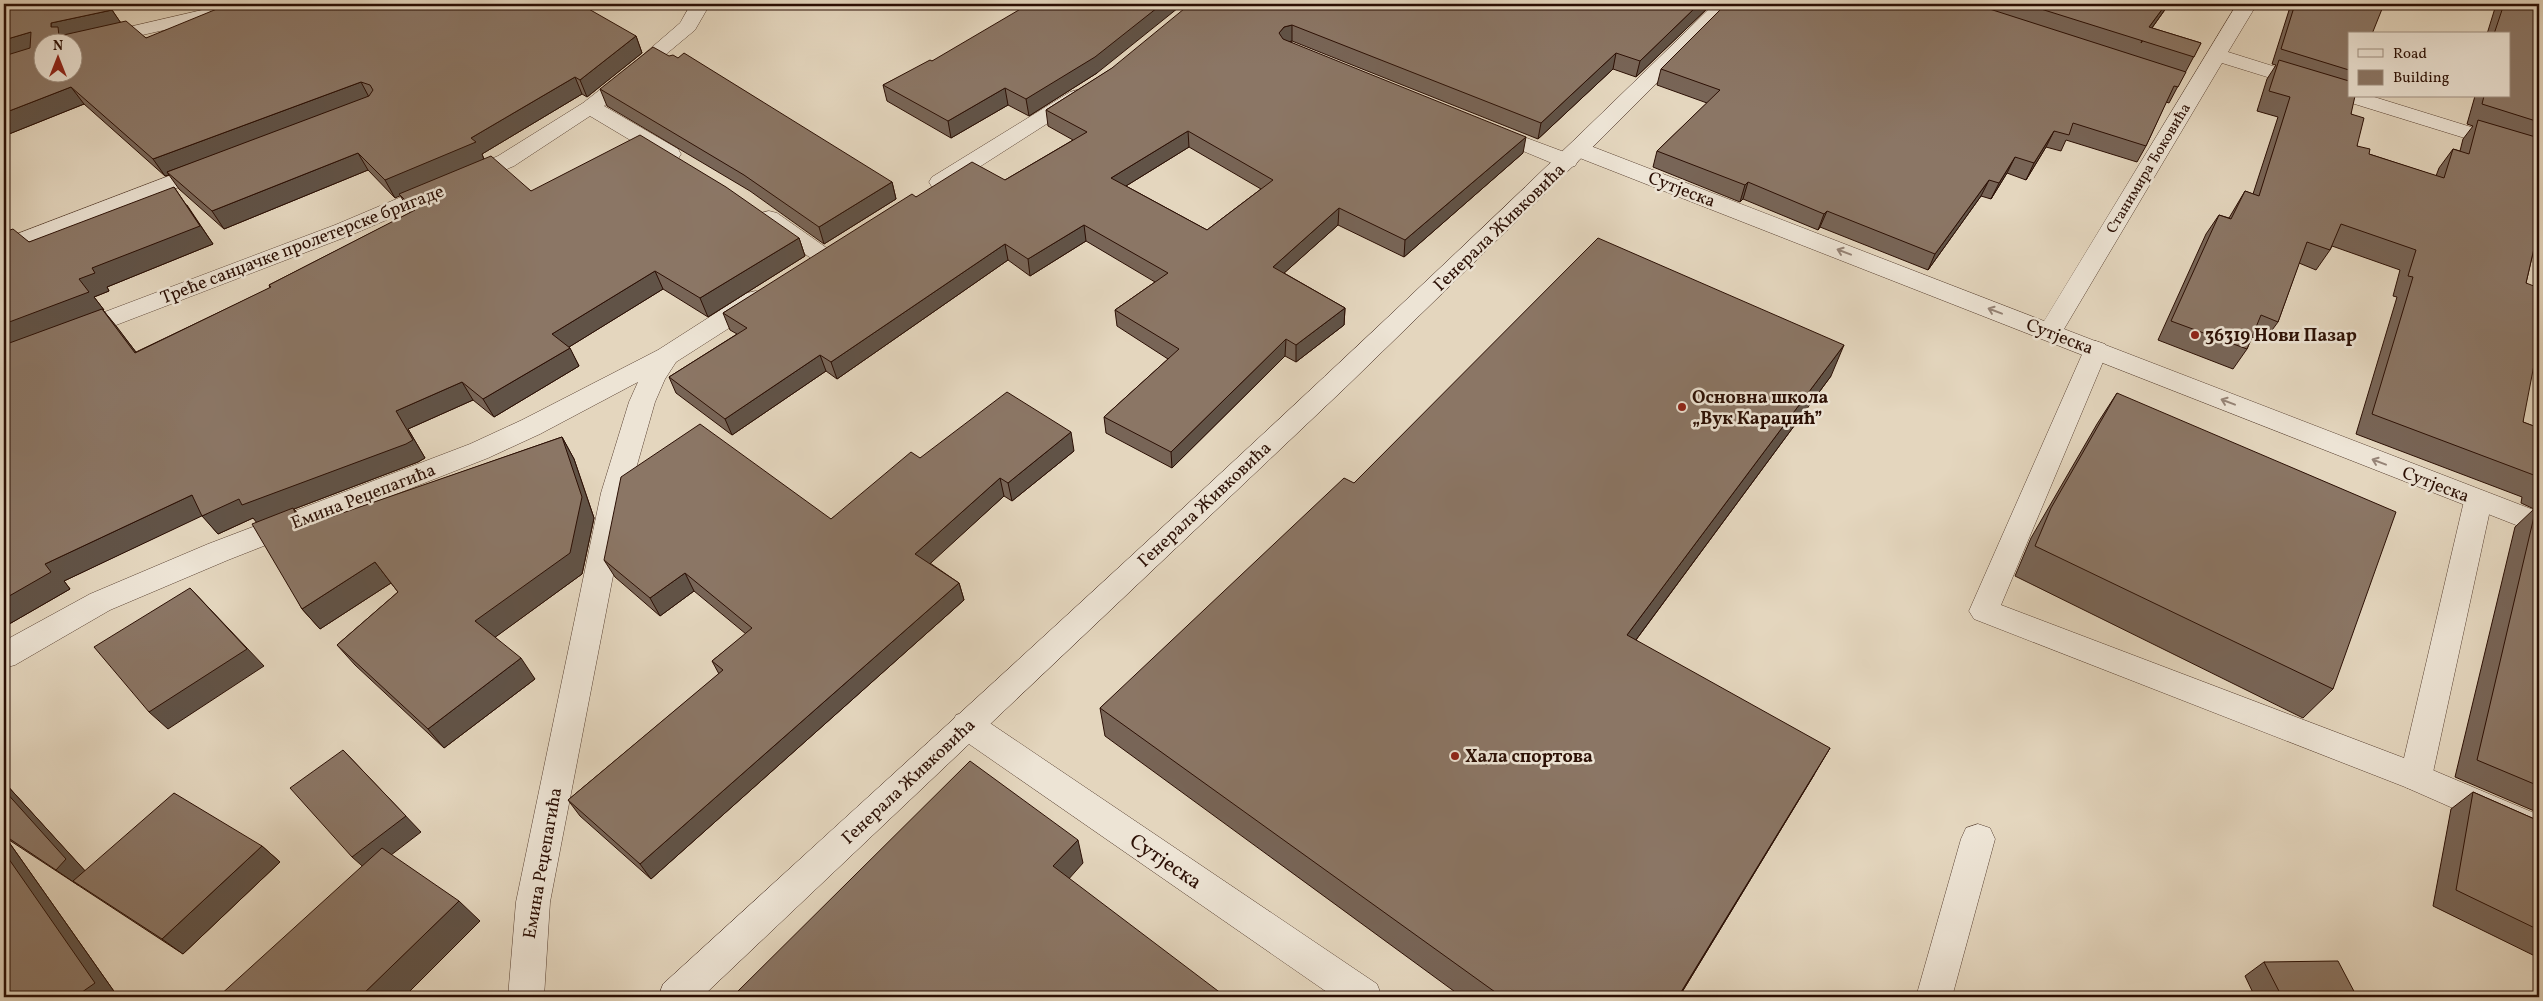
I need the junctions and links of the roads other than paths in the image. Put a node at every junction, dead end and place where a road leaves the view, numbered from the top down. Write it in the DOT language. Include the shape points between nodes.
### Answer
graph roads {
  1 [pos="252,4"];
  2 [pos="700,4"];
  3 [pos="1725,4"];
  4 [pos="2247,4"];
  5 [pos="82,43"];
  6 [pos="2216,55"];
  7 [pos="1097,84"];
  8 [pos="2348,96"];
  9 [pos="2355,98"];
  10 [pos="590,107"];
  11 [pos="1475,124"];
  12 [pos="2539,155"];
  13 [pos="1574,156"];
  14 [pos="226,162"];
  15 [pos="690,166"];
  16 [pos="923,194"];
  17 [pos="756,209"];
  18 [pos="4,247"];
  19 [pos="799,272"];
  20 [pos="774,288"];
  21 [pos="2050,332"];
  22 [pos="2096,350"];
  23 [pos="667,356"];
  24 [pos="4,359"];
  25 [pos="2478,501"];
  26 [pos="2539,523"];
  27 [pos="4,656"];
  28 [pos="967,725"];
  29 [pos="2416,777"];
  30 [pos="2539,832"];
  31 [pos="1978,838"];
  32 [pos="1361,996"];
  33 [pos="526,997"];
  34 [pos="676,997"];
  35 [pos="1934,997"];
  1 -- 5 [label="street"];
  2 -- 10 [label="street, Треће санџачке пролетерске бригаде" via="683,31"];
  3 -- 13 [label="street, Генерала Живковића"];
  4 -- 6 [label="street, Станимира Ђоковића"];
  6 -- 8 [label="street"];
  6 -- 21 [label="street, Станимира Ђоковића" via="2188,83"];
  7 -- 16 [label="street"];
  9 -- 12 [label="street"];
  10 -- 15 [label="street"];
  10 -- 24 [label="street, Треће санџачке пролетерске бригаде" via="506,161 444,188"];
  11 -- 13 [label="street, Сутјеска"];
  21 -- 13 [label="street, Сутјеска, one-way"];
  13 -- 28 [label="street, Генерала Живковића"];
  14 -- 18 [label="street"];
  17 -- 19 [label="street" via="832,251"];
  20 -- 23 [label="street, Емина Реџепагића"];
  21 -- 22 [label="street, Сутјеска"];
  25 -- 22 [label="street, Сутјеска, one-way"];
  22 -- 29 [label="street" via="1984,610"];
  23 -- 27 [label="street, Емина Реџепагића" via="496,443 100,602"];
  23 -- 33 [label="street, Емина Реџепагића" via="642,402 615,493 533,902"];
  25 -- 26 [label="street, Сутјеска"];
  25 -- 29 [label="street"];
  28 -- 32 [label="street, Сутјеска"];
  28 -- 34 [label="street, Генерала Живковића"];
  29 -- 30 [label="street"];
  31 -- 35 [label="street"];
}
